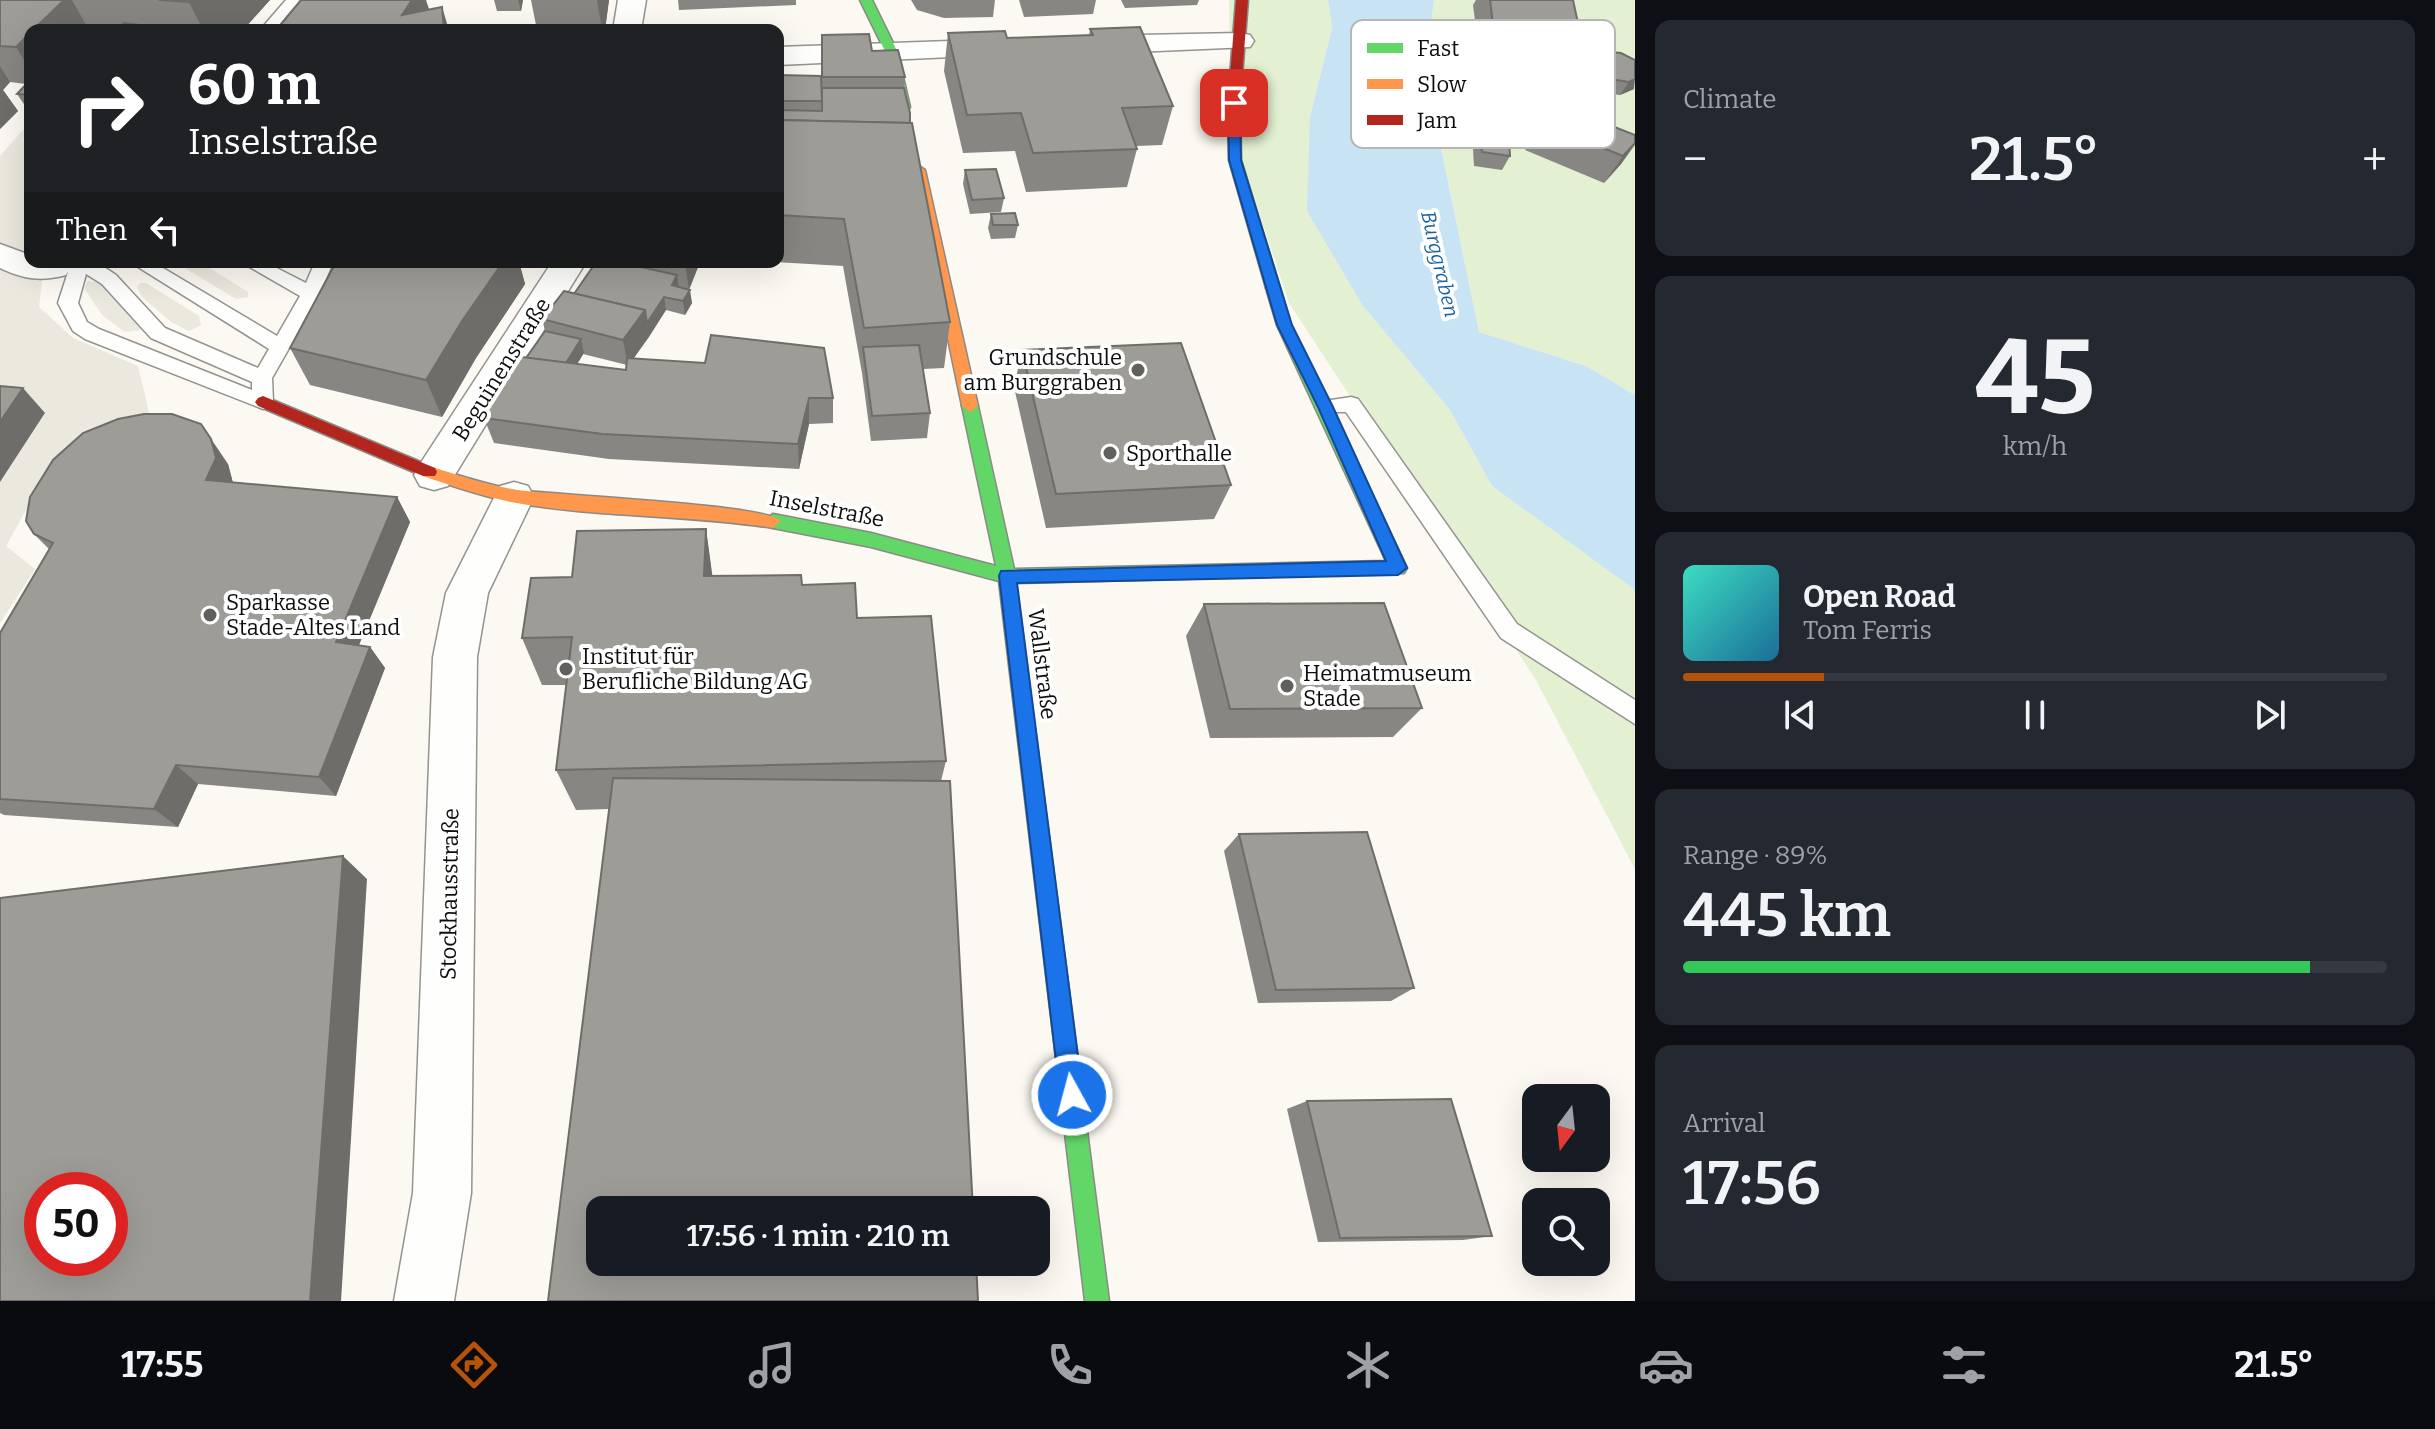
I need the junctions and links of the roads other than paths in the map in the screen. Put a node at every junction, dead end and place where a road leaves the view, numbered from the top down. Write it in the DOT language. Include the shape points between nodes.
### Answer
graph roads {
  1 [pos="301,0"];
  2 [pos="632,0"];
  3 [pos="866,0"];
  4 [pos="1242,0"];
  5 [pos="279,24"];
  6 [pos="628,24"];
  7 [pos="1240,41"];
  8 [pos="1065,46"];
  9 [pos="1034,47"];
  10 [pos="891,51"];
  11 [pos="784,56"];
  12 [pos="909,127"];
  13 [pos="916,157"];
  14 [pos="7,245"];
  15 [pos="24,261"];
  16 [pos="71,268"];
  17 [pos="79,268"];
  18 [pos="149,268"];
  19 [pos="261,268"];
  20 [pos="322,268"];
  21 [pos="565,268"];
  22 [pos="311,294"];
  23 [pos="280,347"];
  24 [pos="262,378"];
  25 [pos="263,402"];
  26 [pos="1325,407"];
  27 [pos="434,475"];
  28 [pos="514,497"];
  29 [pos="1007,576"];
  30 [pos="1635,713"];
  31 [pos="424,1301"];
  32 [pos="1097,1301"];
  1 -- 5 [label="street"];
  2 -- 6 [label="street"];
  3 -- 10 [label="street"];
  4 -- 7 [label="street"];
  7 -- 8 [label="street"];
  7 -- 26 [label="street" via="1235,160 1284,325"];
  9 -- 10 [label="street"];
  10 -- 11 [label="street"];
  10 -- 12 [label="street"];
  13 -- 29 [label="street, Wallstraße"];
  14 -- 15 [label="street"];
  16 -- 25 [label="lane" via="68,303 80,326"];
  17 -- 24 [label="lane" via="115,282 157,332"];
  18 -- 23 [label="lane"];
  19 -- 22 [label="lane"];
  20 -- 22 [label="lane"];
  21 -- 27 [label="street, Beguinenstraße"];
  22 -- 23 [label="lane"];
  23 -- 24 [label="lane"];
  24 -- 25 [label="lane"];
  25 -- 27 [label="street, Inselstraße"];
  26 -- 29 [label="street, Inselstraße" via="1398,568"];
  26 -- 30 [label="lane" via="1351,404 1509,631"];
  27 -- 28 [label="street, Inselstraße"];
  28 -- 29 [label="street, Inselstraße" via="725,512 871,540"];
  28 -- 31 [label="street, Stockhausstraße" via="467,593 455,657 442,1193"];
  29 -- 32 [label="street, Wallstraße"];
}
